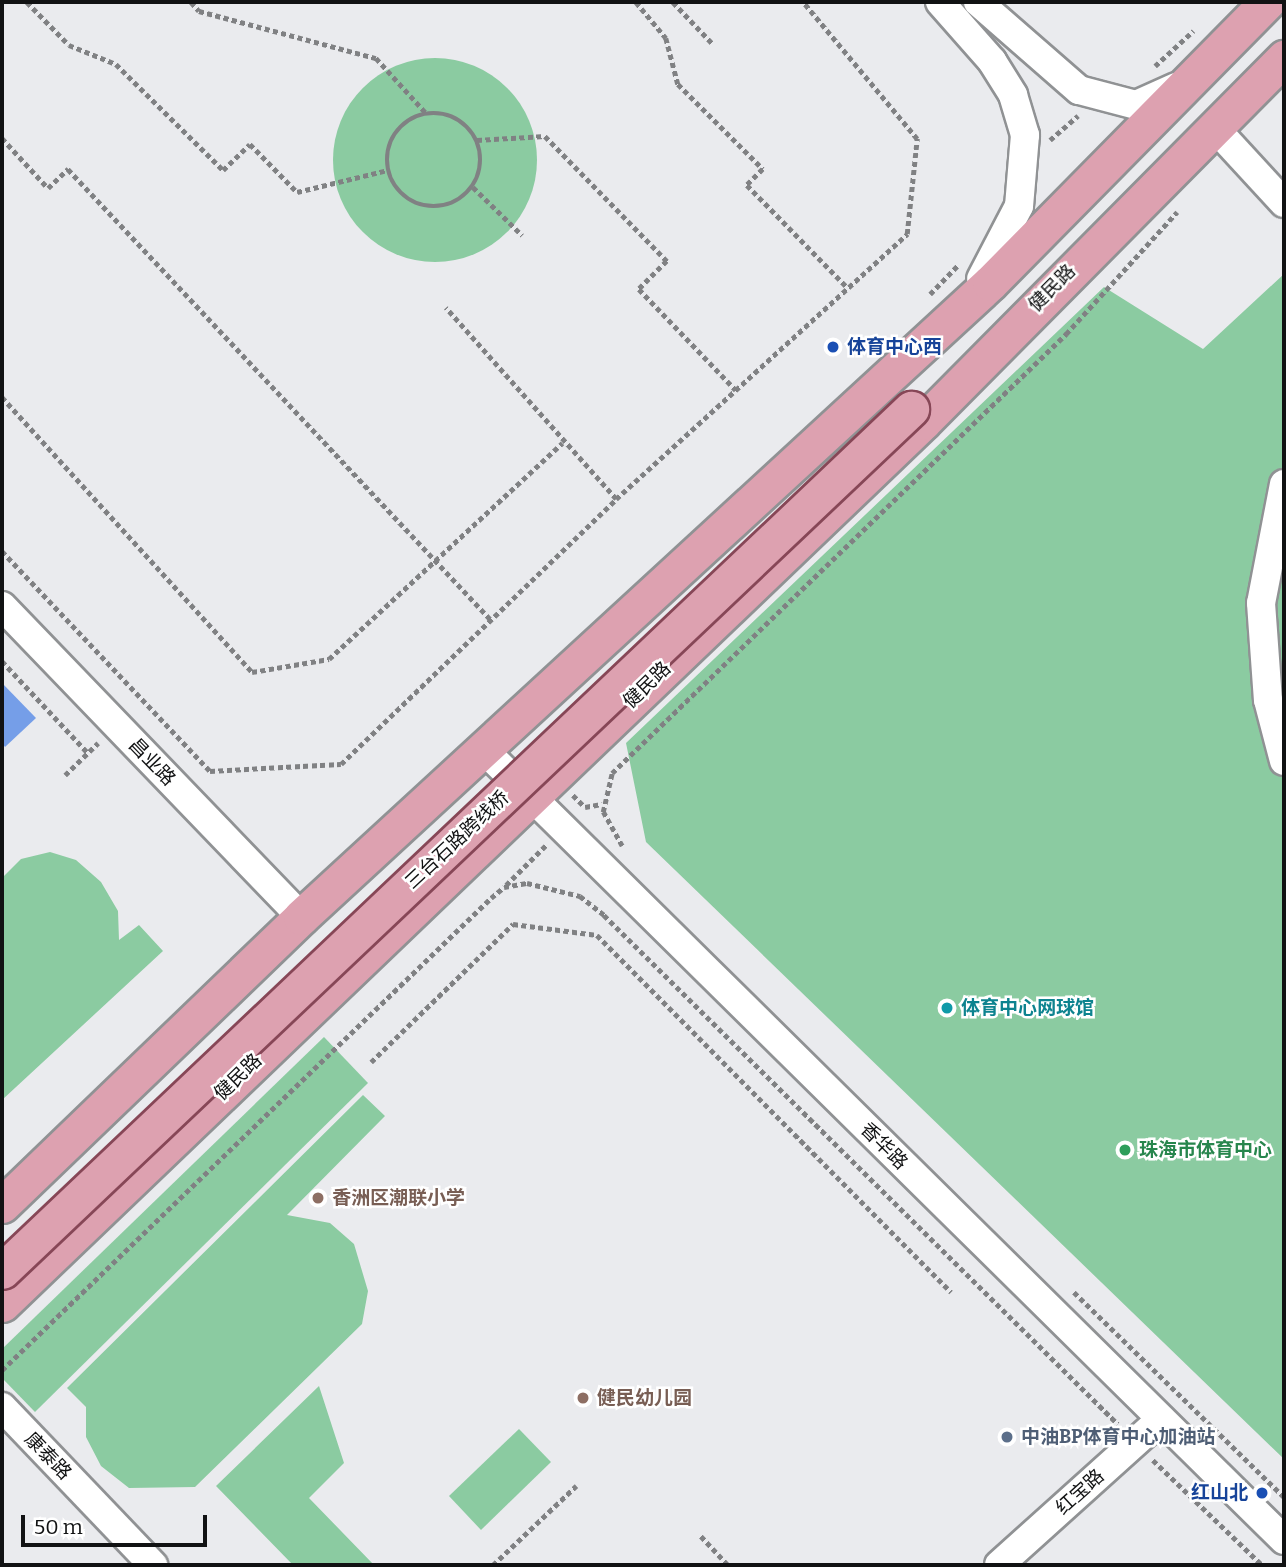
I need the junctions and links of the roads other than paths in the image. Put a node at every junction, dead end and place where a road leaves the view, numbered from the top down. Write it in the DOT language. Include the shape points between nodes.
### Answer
graph roads {
  1 [pos="940,2"];
  2 [pos="978,2"];
  3 [pos="1267,2"];
  4 [pos="1284,58"];
  5 [pos="1184,82"];
  6 [pos="1214,127"];
  7 [pos="1284,203"];
  8 [pos="990,283"];
  9 [pos="935,312"];
  10 [pos="1028,312"];
  11 [pos="905,402"];
  12 [pos="1284,484"];
  13 [pos="2,606"];
  14 [pos="485,751"];
  15 [pos="570,758"];
  16 [pos="1284,761"];
  17 [pos="531,796"];
  18 [pos="492,833"];
  19 [pos="576,841"];
  20 [pos="301,917"];
  21 [pos="2,1205"];
  22 [pos="2,1240"];
  23 [pos="2,1271"];
  24 [pos="2,1304"];
  25 [pos="2,1407"];
  26 [pos="1161,1419"];
  27 [pos="1284,1540"];
  28 [pos="153,1565"];
  29 [pos="999,1565"];
  1 -- 9 [label="street" via="968,29 1013,95 1026,162 1008,236"];
  2 -- 5 [label="street" via="1030,53 1098,98 1136,105"];
  3 -- 5 [label="main road"];
  4 -- 6 [label="main road, 健民路"];
  5 -- 8 [label="main road"];
  6 -- 7 [label="street"];
  6 -- 10 [label="main road, 健民路"];
  8 -- 9 [label="main road"];
  8 -- 11 [label="main road"];
  9 -- 14 [label="main road"];
  10 -- 11 [label="main road"];
  10 -- 15 [label="main road, 健民路" via="923,422"];
  11 -- 22 [label="main road, 三台石路跨线桥"];
  11 -- 23 [label="main road, 三台石路跨线桥, bridge"];
  12 -- 16 [label="street" via="1261,603 1268,700"];
  13 -- 20 [label="street, 昌业路"];
  14 -- 17 [label="street, 香华路"];
  14 -- 20 [label="main road"];
  15 -- 17 [label="main road, 健民路"];
  15 -- 19 [label="street" via="557,796"];
  17 -- 18 [label="main road, 健民路"];
  17 -- 19 [label="street, 香华路"];
  18 -- 19 [label="street" via="531,819"];
  18 -- 24 [label="main road, 健民路"];
  19 -- 26 [label="street, 香华路"];
  20 -- 21 [label="main road"];
  25 -- 28 [label="street, 康泰路"];
  26 -- 27 [label="street, 香华路"];
  26 -- 29 [label="street, 红宝路"];
}
